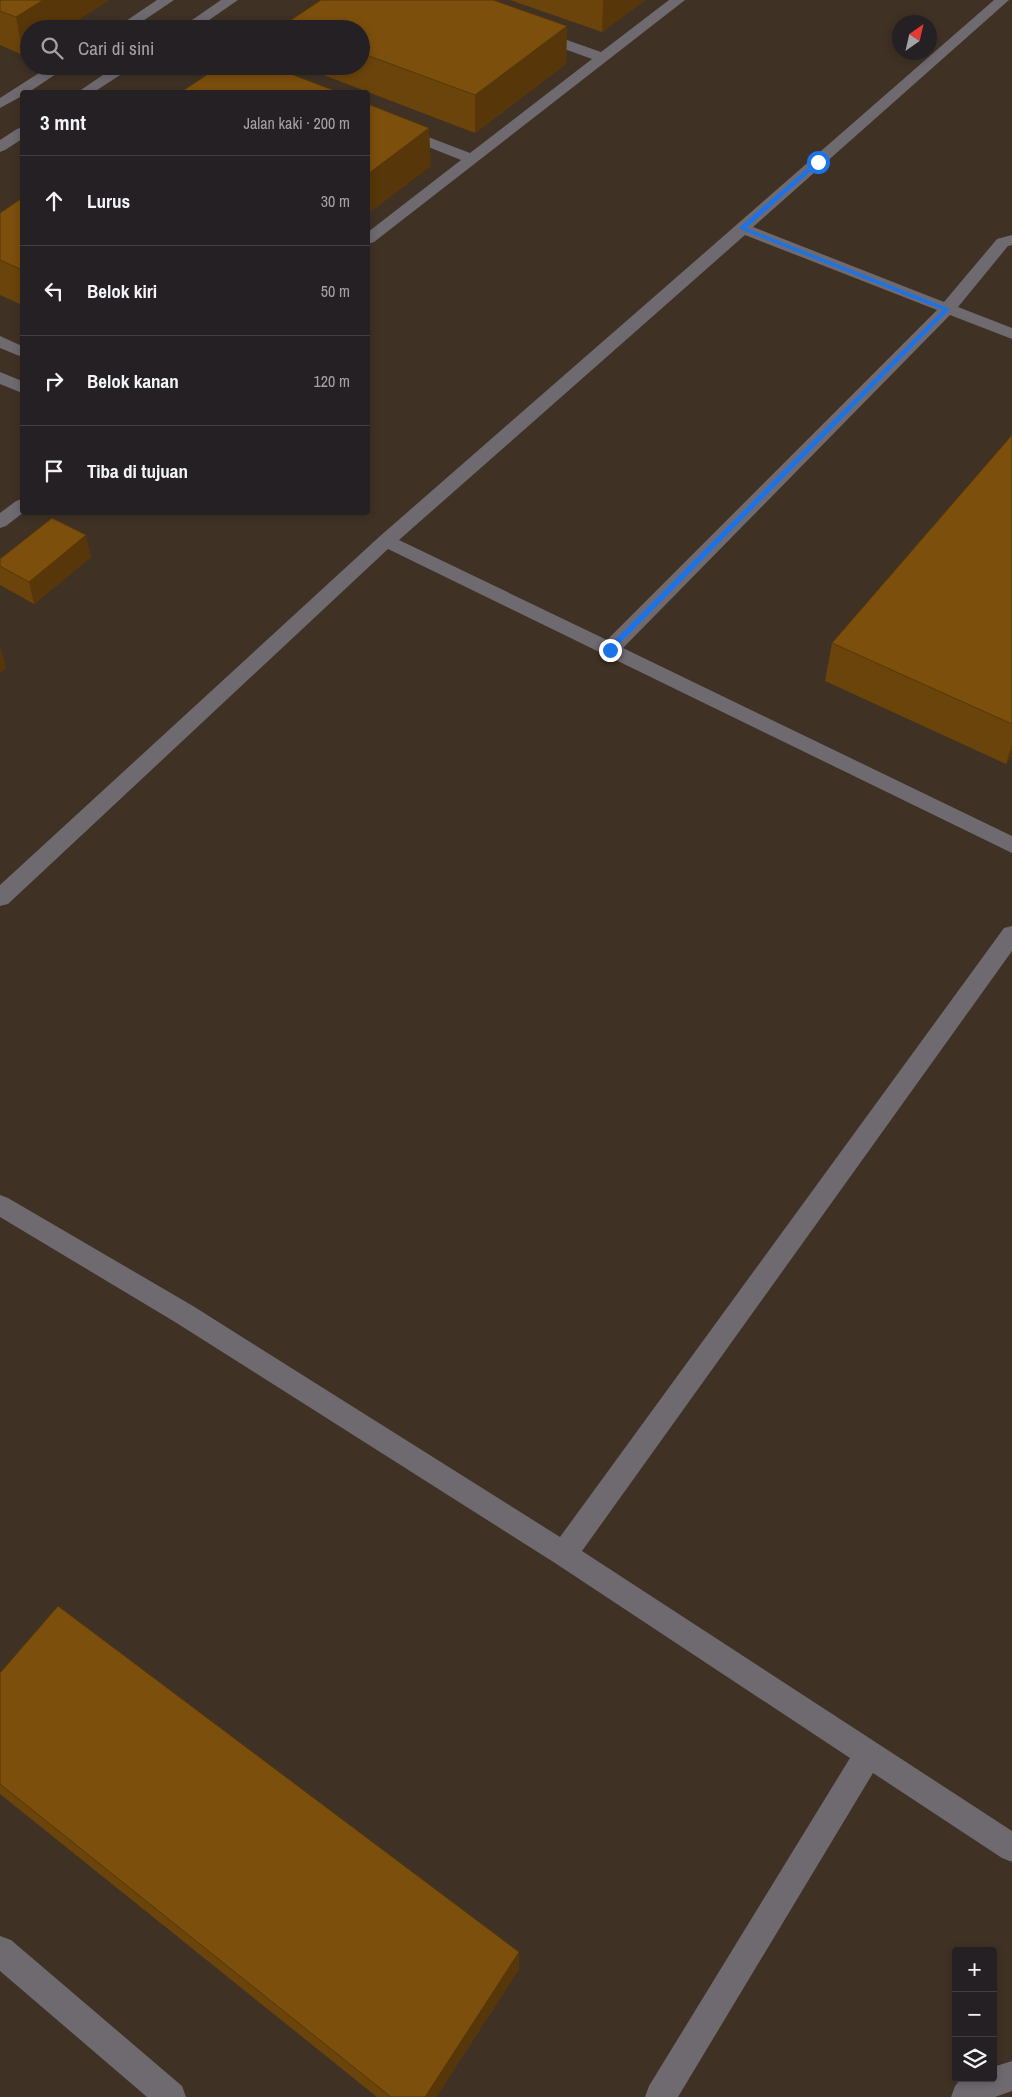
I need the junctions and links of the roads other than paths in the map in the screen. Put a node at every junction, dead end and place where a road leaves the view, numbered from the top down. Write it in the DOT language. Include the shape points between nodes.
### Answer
graph roads {
  1 [pos="167,0"];
  2 [pos="231,0"];
  3 [pos="678,0"];
  4 [pos="1002,0"];
  5 [pos="135,20"];
  6 [pos="200,20"];
  7 [pos="522,29"];
  8 [pos="603,58"];
  9 [pos="51,75"];
  10 [pos="112,75"];
  11 [pos="35,90"];
  12 [pos="88,90"];
  13 [pos="20,104"];
  14 [pos="9,114"];
  15 [pos="370,119"];
  16 [pos="20,133"];
  17 [pos="0,147"];
  18 [pos="472,159"];
  19 [pos="742,228"];
  20 [pos="370,237"];
  21 [pos="1012,240"];
  22 [pos="947,309"];
  23 [pos="1012,334"];
  24 [pos="0,341"];
  25 [pos="20,351"];
  26 [pos="0,377"];
  27 [pos="20,387"];
  28 [pos="20,506"];
  29 [pos="0,522"];
  30 [pos="386,541"];
  31 [pos="610,650"];
  32 [pos="1012,845"];
  33 [pos="0,898"];
  34 [pos="1012,934"];
  35 [pos="0,1205"];
  36 [pos="564,1554"];
  37 [pos="869,1754"];
  38 [pos="1012,1848"];
  39 [pos="0,1951"];
  40 [pos="1012,2076"];
  41 [pos="171,2097"];
  42 [pos="660,2097"];
  43 [pos="966,2097"];
  1 -- 5 [label="lane"];
  2 -- 6 [label="lane"];
  3 -- 8 [label="lane"];
  4 -- 19 [label="lane"];
  7 -- 8 [label="lane"];
  8 -- 18 [label="lane"];
  9 -- 11 [label="lane"];
  10 -- 12 [label="lane"];
  13 -- 14 [label="lane"];
  15 -- 18 [label="lane"];
  16 -- 17 [label="lane"];
  18 -- 20 [label="lane"];
  19 -- 22 [label="lane"];
  19 -- 30 [label="lane"];
  21 -- 22 [label="lane" via="1003,242"];
  22 -- 23 [label="lane"];
  22 -- 31 [label="lane"];
  24 -- 25 [label="lane"];
  26 -- 27 [label="lane"];
  28 -- 29 [label="lane"];
  30 -- 31 [label="lane"];
  30 -- 33 [label="lane"];
  31 -- 32 [label="lane"];
  34 -- 36 [label="lane"];
  35 -- 36 [label="lane" via="184,1314"];
  36 -- 37 [label="lane"];
  37 -- 38 [label="lane"];
  37 -- 42 [label="lane"];
  39 -- 41 [label="lane"];
  40 -- 43 [label="lane" via="973,2089"];
}
